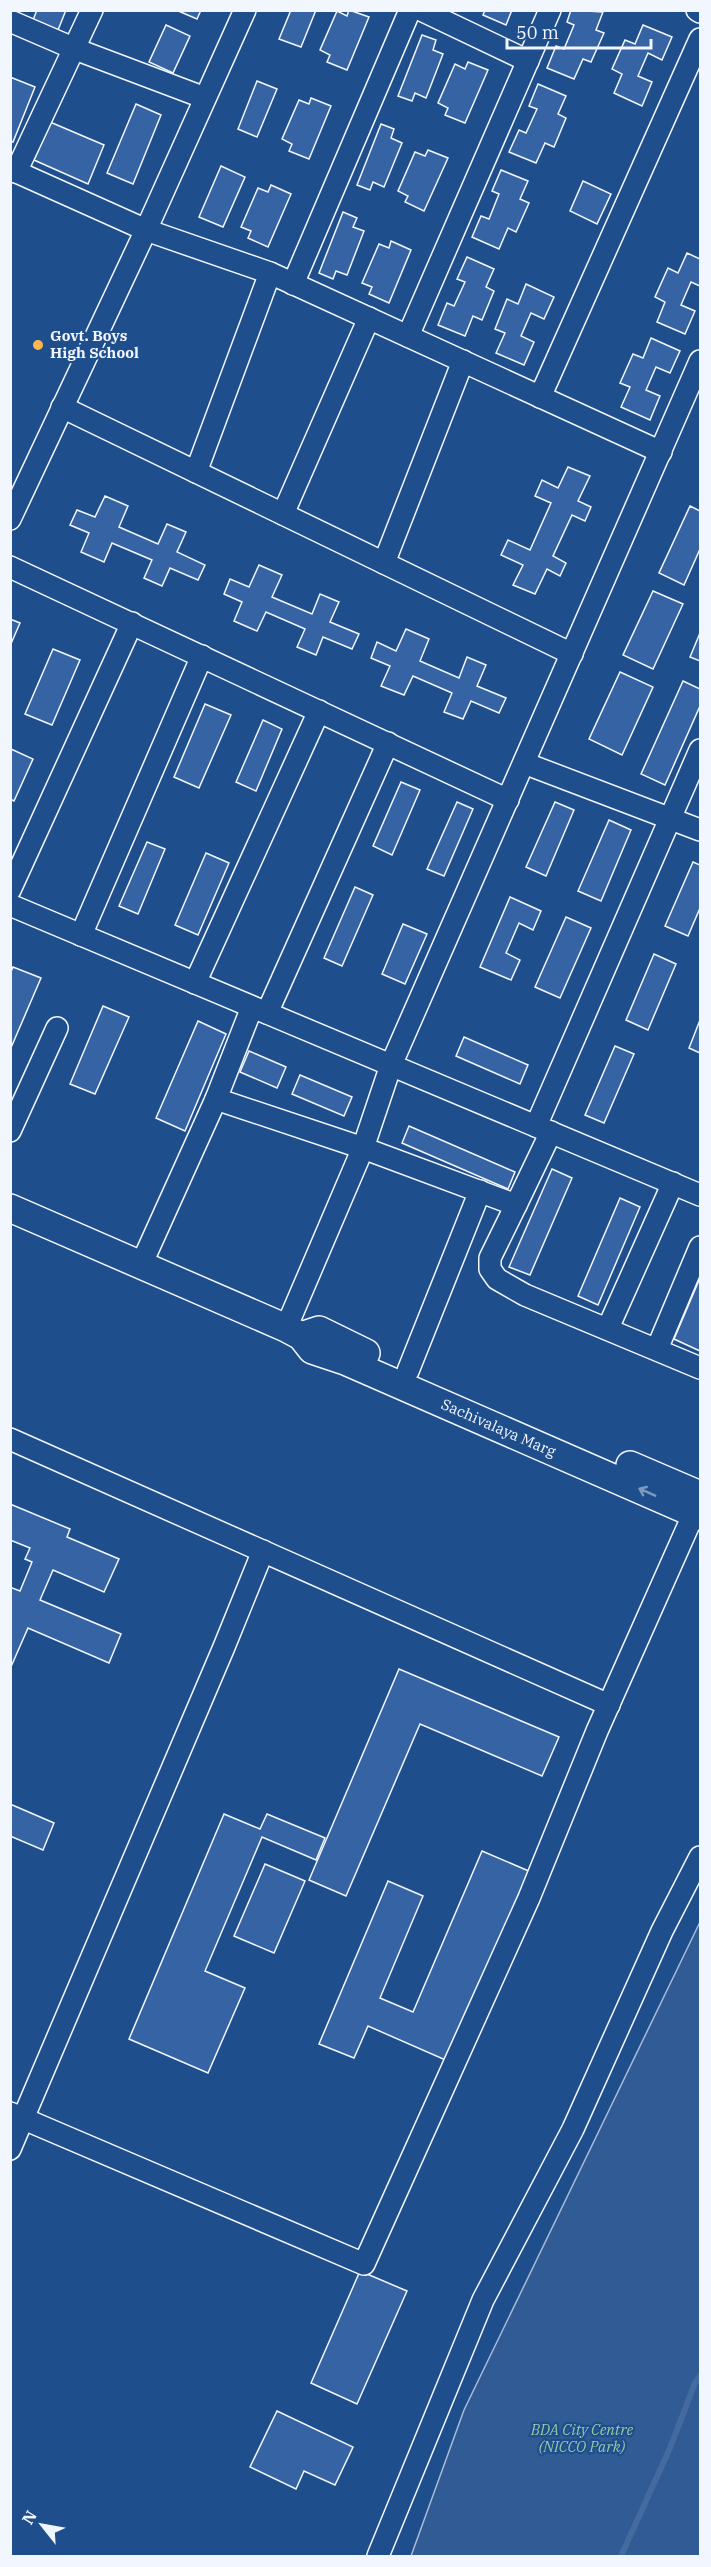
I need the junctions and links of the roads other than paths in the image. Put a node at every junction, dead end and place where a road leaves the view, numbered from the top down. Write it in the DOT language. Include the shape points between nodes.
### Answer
graph roads {
  1 [pos="92,10"];
  2 [pos="245,10"];
  3 [pos="410,10"];
  4 [pos="421,10"];
  5 [pos="550,10"];
  6 [pos="10,21"];
  7 [pos="700,39"];
  8 [pos="75,49"];
  9 [pos="528,61"];
  10 [pos="205,98"];
  11 [pos="13,170"];
  12 [pos="146,230"];
  13 [pos="270,273"];
  14 [pos="293,284"];
  15 [pos="369,318"];
  16 [pos="408,336"];
  17 [pos="463,361"];
  18 [pos="700,361"];
  19 [pos="695,389"];
  20 [pos="540,397"];
  21 [pos="62,407"];
  22 [pos="661,452"];
  23 [pos="196,472"];
  24 [pos="283,514"];
  25 [pos="10,519"];
  26 [pos="384,563"];
  27 [pos="10,567"];
  28 [pos="132,623"];
  29 [pos="572,654"];
  30 [pos="202,656"];
  31 [pos="319,711"];
  32 [pos="388,743"];
  33 [pos="700,750"];
  34 [pos="524,763"];
  35 [pos="508,800"];
  36 [pos="671,818"];
  37 [pos="700,830"];
  38 [pos="10,890"];
  39 [pos="10,905"];
  40 [pos="81,934"];
  41 [pos="195,983"];
  42 [pos="260,1010"];
  43 [pos="57,1028"];
  44 [pos="391,1065"];
  45 [pos="216,1099"];
  46 [pos="544,1129"];
  47 [pos="10,1131"];
  48 [pos="363,1148"];
  49 [pos="673,1183"];
  50 [pos="698,1189"];
  51 [pos="480,1191"];
  52 [pos="516,1205"];
  53 [pos="10,1208"];
  54 [pos="700,1247"];
  55 [pos="141,1265"];
  56 [pos="608,1328"];
  57 [pos="293,1332"];
  58 [pos="657,1349"];
  59 [pos="700,1368"];
  60 [pos="408,1371"];
  61 [pos="10,1439"];
  62 [pos="698,1508"];
  63 [pos="263,1551"];
  64 [pos="609,1705"];
  65 [pos="700,1857"];
  66 [pos="18,2116"];
  67 [pos="10,2149"];
  68 [pos="378,2556"];
  1 -- 8 [label="street"];
  2 -- 10 [label="street"];
  3 -- 14 [label="street"];
  4 -- 9 [label="street"];
  5 -- 9 [label="street"];
  6 -- 8 [label="street"];
  7 -- 20 [label="street"];
  8 -- 10 [label="street"];
  8 -- 11 [label="street"];
  9 -- 16 [label="street"];
  10 -- 12 [label="street"];
  11 -- 12 [label="street"];
  12 -- 13 [label="street"];
  12 -- 21 [label="street"];
  13 -- 14 [label="street"];
  13 -- 23 [label="street"];
  14 -- 15 [label="street"];
  15 -- 16 [label="street"];
  15 -- 24 [label="street"];
  16 -- 17 [label="street"];
  17 -- 20 [label="street"];
  17 -- 26 [label="street"];
  18 -- 19 [label="street"];
  19 -- 22 [label="street"];
  20 -- 22 [label="street"];
  21 -- 23 [label="street"];
  21 -- 25 [label="street"];
  22 -- 29 [label="street"];
  23 -- 24 [label="street"];
  24 -- 26 [label="street"];
  26 -- 29 [label="street"];
  27 -- 28 [label="street"];
  28 -- 30 [label="street"];
  28 -- 38 [label="street"];
  29 -- 34 [label="street"];
  30 -- 31 [label="street"];
  30 -- 40 [label="street"];
  31 -- 32 [label="street"];
  31 -- 41 [label="street"];
  32 -- 35 [label="street"];
  32 -- 42 [label="street"];
  33 -- 36 [label="street"];
  34 -- 35 [label="street"];
  34 -- 36 [label="street"];
  35 -- 44 [label="street"];
  36 -- 37 [label="street"];
  36 -- 46 [label="street"];
  39 -- 40 [label="street"];
  40 -- 41 [label="street"];
  41 -- 42 [label="street"];
  42 -- 44 [label="street"];
  42 -- 45 [label="street"];
  43 -- 47 [label="street"];
  44 -- 46 [label="street"];
  44 -- 48 [label="street"];
  45 -- 48 [label="street"];
  45 -- 55 [label="street"];
  46 -- 49 [label="street"];
  46 -- 52 [label="street"];
  48 -- 51 [label="street"];
  48 -- 57 [label="street"];
  49 -- 50 [label="street"];
  49 -- 56 [label="street"];
  51 -- 52 [label="street"];
  51 -- 60 [label="street"];
  52 -- 56 [label="street" via="490,1258 490,1269 497,1279 525,1295"];
  53 -- 55 [label="main road, Sachivalaya Marg"];
  54 -- 58 [label="street"];
  55 -- 57 [label="main road, Sachivalaya Marg"];
  56 -- 58 [label="street"];
  57 -- 60 [label="main road, Sachivalaya Marg" via="319,1330"];
  62 -- 57 [label="main road, Sachivalaya Marg, one-way" via="312,1350"];
  58 -- 59 [label="street"];
  60 -- 62 [label="main road, Sachivalaya Marg"];
  61 -- 63 [label="street"];
  62 -- 64 [label="street"];
  63 -- 64 [label="street"];
  63 -- 66 [label="street"];
  64 -- 66 [label="street" via="529,1898 364,2264"];
  65 -- 68 [label="street" via="662,1931 573,2129 483,2300"];
  66 -- 67 [label="street"];
}
